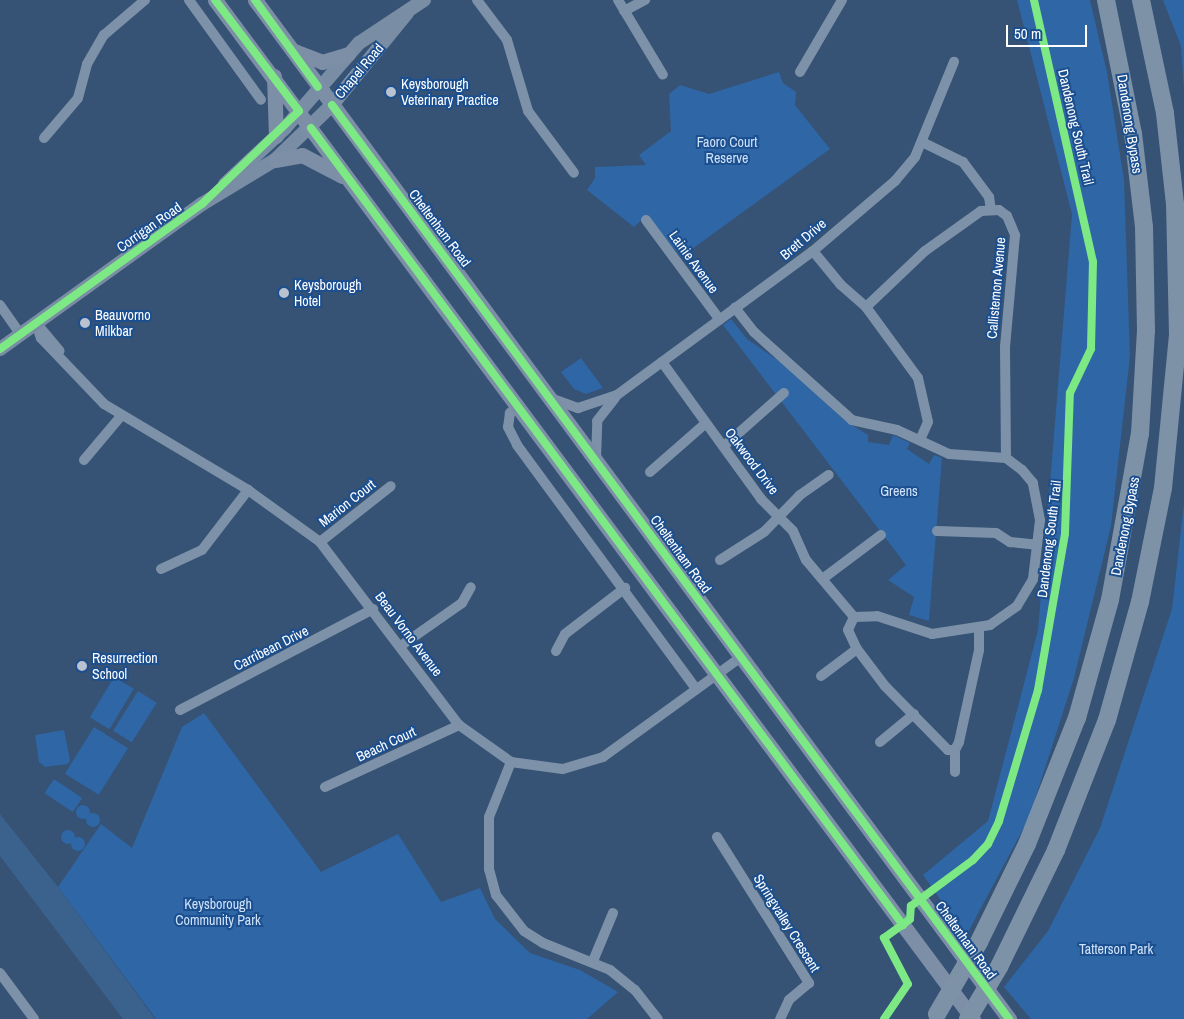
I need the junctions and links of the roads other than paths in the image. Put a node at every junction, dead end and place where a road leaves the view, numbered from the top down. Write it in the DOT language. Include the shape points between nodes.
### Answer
graph roads {
  1 [pos="145,0"];
  2 [pos="189,0"];
  3 [pos="215,0"];
  4 [pos="255,0"];
  5 [pos="424,0"];
  6 [pos="477,0"];
  7 [pos="618,0"];
  8 [pos="645,0"];
  9 [pos="842,0"];
  10 [pos="1106,0"];
  11 [pos="1141,0"];
  12 [pos="624,11"];
  13 [pos="407,13"];
  14 [pos="292,51"];
  15 [pos="348,54"];
  16 [pos="954,62"];
  17 [pos="800,72"];
  18 [pos="663,75"];
  19 [pos="274,76"];
  20 [pos="318,87"];
  21 [pos="261,100"];
  22 [pos="332,104"];
  23 [pos="299,111"];
  24 [pos="311,128"];
  25 [pos="276,136"];
  26 [pos="44,138"];
  27 [pos="922,142"];
  28 [pos="275,160"];
  29 [pos="574,173"];
  30 [pos="351,182"];
  31 [pos="202,204"];
  32 [pos="991,208"];
  33 [pos="646,220"];
  34 [pos="813,251"];
  35 [pos="0,305"];
  36 [pos="866,307"];
  37 [pos="735,308"];
  38 [pos="720,320"];
  39 [pos="36,323"];
  40 [pos="20,334"];
  41 [pos="0,349"];
  42 [pos="662,362"];
  43 [pos="784,393"];
  44 [pos="617,395"];
  45 [pos="551,398"];
  46 [pos="518,406"];
  47 [pos="121,416"];
  48 [pos="706,424"];
  49 [pos="920,440"];
  50 [pos="724,446"];
  51 [pos="1006,458"];
  52 [pos="596,459"];
  53 [pos="84,460"];
  54 [pos="650,472"];
  55 [pos="829,475"];
  56 [pos="391,486"];
  57 [pos="248,490"];
  58 [pos="778,516"];
  59 [pos="937,531"];
  60 [pos="881,535"];
  61 [pos="320,542"];
  62 [pos="1037,545"];
  63 [pos="720,560"];
  64 [pos="161,569"];
  65 [pos="825,578"];
  66 [pos="470,587"];
  67 [pos="625,588"];
  68 [pos="373,608"];
  69 [pos="854,617"];
  70 [pos="979,628"];
  71 [pos="402,645"];
  72 [pos="858,649"];
  73 [pos="556,651"];
  74 [pos="741,658"];
  75 [pos="716,675"];
  76 [pos="821,676"];
  77 [pos="696,689"];
  78 [pos="180,710"];
  79 [pos="914,714"];
  80 [pos="459,725"];
  81 [pos="880,742"];
  82 [pos="955,750"];
  83 [pos="511,762"];
  84 [pos="955,772"];
  85 [pos="325,787"];
  86 [pos="717,837"];
  87 [pos="613,913"];
  88 [pos="592,961"];
  89 [pos="0,973"];
  90 [pos="936,1017"];
  91 [pos="34,1019"];
  92 [pos="658,1019"];
  93 [pos="780,1019"];
  94 [pos="968,1019"];
  95 [pos="973,1019"];
  96 [pos="1009,1019"];
  1 -- 26 [label="street" via="104,35 87,64 78,98"];
  2 -- 21 [label="street"];
  3 -- 19 [label="main road"];
  4 -- 14 [label="main road, Cheltenham Road"];
  5 -- 13 [label="main road, Chapel Road"];
  6 -- 29 [label="street" via="507,40 528,111"];
  7 -- 12 [label="street"];
  8 -- 12 [label="street"];
  9 -- 17 [label="street"];
  10 -- 90 [label="highway, Dandenong Bypass, bridge" via="1132,125 1144,227 1146,331 1140,434 1110,600 1077,718 1031,836 979,942"];
  11 -- 94 [label="highway, bridge" via="1164,112 1175,204 1178,335 1163,488 1140,602 1107,720 1056,850 999,967"];
  12 -- 18 [label="street"];
  13 -- 15 [label="main road, Chapel Road" via="371,33"];
  13 -- 22 [label="main road, Chapel Road"];
  14 -- 15 [label="main road" via="322,62"];
  14 -- 20 [label="main road, Cheltenham Road"];
  15 -- 20 [label="main road, Chapel Road"];
  16 -- 27 [label="street, Brett Drive"];
  19 -- 23 [label="main road"];
  19 -- 25 [label="main road"];
  20 -- 22 [label="main road, Cheltenham Road"];
  20 -- 23 [label="main road, Corrigan Road"];
  22 -- 24 [label="main road, Chapel Road"];
  22 -- 45 [label="main road, Cheltenham Road"];
  23 -- 24 [label="main road"];
  23 -- 25 [label="main road, Corrigan Road"];
  24 -- 28 [label="main road, Corrigan Road"];
  24 -- 30 [label="main road"];
  25 -- 31 [label="main road, Corrigan Road"];
  27 -- 32 [label="street" via="963,162 989,198"];
  27 -- 34 [label="street, Brett Drive" via="894,181"];
  28 -- 30 [label="main road" via="302,155 318,160"];
  28 -- 31 [label="main road, Corrigan Road"];
  30 -- 46 [label="main road"];
  31 -- 39 [label="main road, Corrigan Road"];
  32 -- 36 [label="street" via="925,251"];
  32 -- 51 [label="street, Callistemon Avenue" via="1015,225 1005,346"];
  33 -- 38 [label="street, Lainie Avenue"];
  34 -- 36 [label="street" via="840,285"];
  34 -- 37 [label="street, Brett Drive"];
  35 -- 40 [label="street"];
  36 -- 49 [label="street" via="900,349 924,392 928,422"];
  37 -- 38 [label="street, Brett Drive"];
  37 -- 49 [label="street" via="754,332 852,420 897,430"];
  38 -- 42 [label="street, Brett Drive"];
  39 -- 40 [label="main road, Corrigan Road"];
  39 -- 47 [label="street, Beau Vorno Avenue" via="41,338"];
  40 -- 41 [label="main road, Corrigan Road"];
  42 -- 44 [label="street, Brett Drive"];
  42 -- 48 [label="street, Oakwood Drive"];
  43 -- 50 [label="street"];
  44 -- 45 [label="street, Brett Drive" via="578,408"];
  44 -- 52 [label="street, Brett Drive" via="597,421"];
  45 -- 52 [label="main road, Cheltenham Road"];
  46 -- 67 [label="street" via="510,413 508,427 517,445"];
  46 -- 75 [label="main road"];
  47 -- 53 [label="street"];
  47 -- 57 [label="street, Beau Vorno Avenue"];
  48 -- 50 [label="street, Oakwood Drive"];
  48 -- 54 [label="street"];
  49 -- 51 [label="street" via="949,454"];
  50 -- 58 [label="street, Oakwood Drive"];
  51 -- 62 [label="street" via="1033,483 1039,500"];
  52 -- 74 [label="main road, Cheltenham Road"];
  55 -- 58 [label="street"];
  56 -- 61 [label="street, Marion Court"];
  57 -- 61 [label="street, Beau Vorno Avenue"];
  57 -- 64 [label="street" via="202,550"];
  58 -- 63 [label="street" via="764,532"];
  58 -- 65 [label="street, Oakwood Drive" via="793,531 806,560"];
  59 -- 62 [label="street" via="996,533 1010,542"];
  60 -- 65 [label="street"];
  61 -- 68 [label="street, Beau Vorno Avenue"];
  62 -- 70 [label="street" via="1026,596 1017,606"];
  65 -- 69 [label="street, Oakwood Drive"];
  66 -- 71 [label="street" via="462,603"];
  67 -- 73 [label="street" via="565,634"];
  67 -- 77 [label="street"];
  68 -- 71 [label="street, Beau Vorno Avenue"];
  68 -- 78 [label="street, Carribean Drive" via="363,618"];
  69 -- 70 [label="street" via="876,616 918,633"];
  69 -- 72 [label="street" via="848,630"];
  70 -- 82 [label="street" via="979,650"];
  71 -- 80 [label="street, Beau Vorno Avenue"];
  72 -- 76 [label="street"];
  72 -- 79 [label="street" via="885,686"];
  74 -- 75 [label="street, Beau Vorno Avenue"];
  74 -- 96 [label="main road, Cheltenham Road"];
  75 -- 77 [label="street, Beau Vorno Avenue"];
  75 -- 95 [label="main road"];
  77 -- 83 [label="street, Beau Vorno Avenue" via="625,742 584,765 546,770"];
  79 -- 81 [label="street"];
  79 -- 82 [label="street" via="939,743"];
  80 -- 83 [label="street, Beau Vorno Avenue"];
  80 -- 85 [label="street, Beach Court"];
  82 -- 84 [label="street"];
  83 -- 88 [label="street" via="489,817 489,870 496,895 524,931 543,943"];
  86 -- 93 [label="street, Springvalley Crescent" via="809,983 789,1000"];
  87 -- 88 [label="street"];
  88 -- 92 [label="street" via="626,982"];
  89 -- 91 [label="street"];
}
